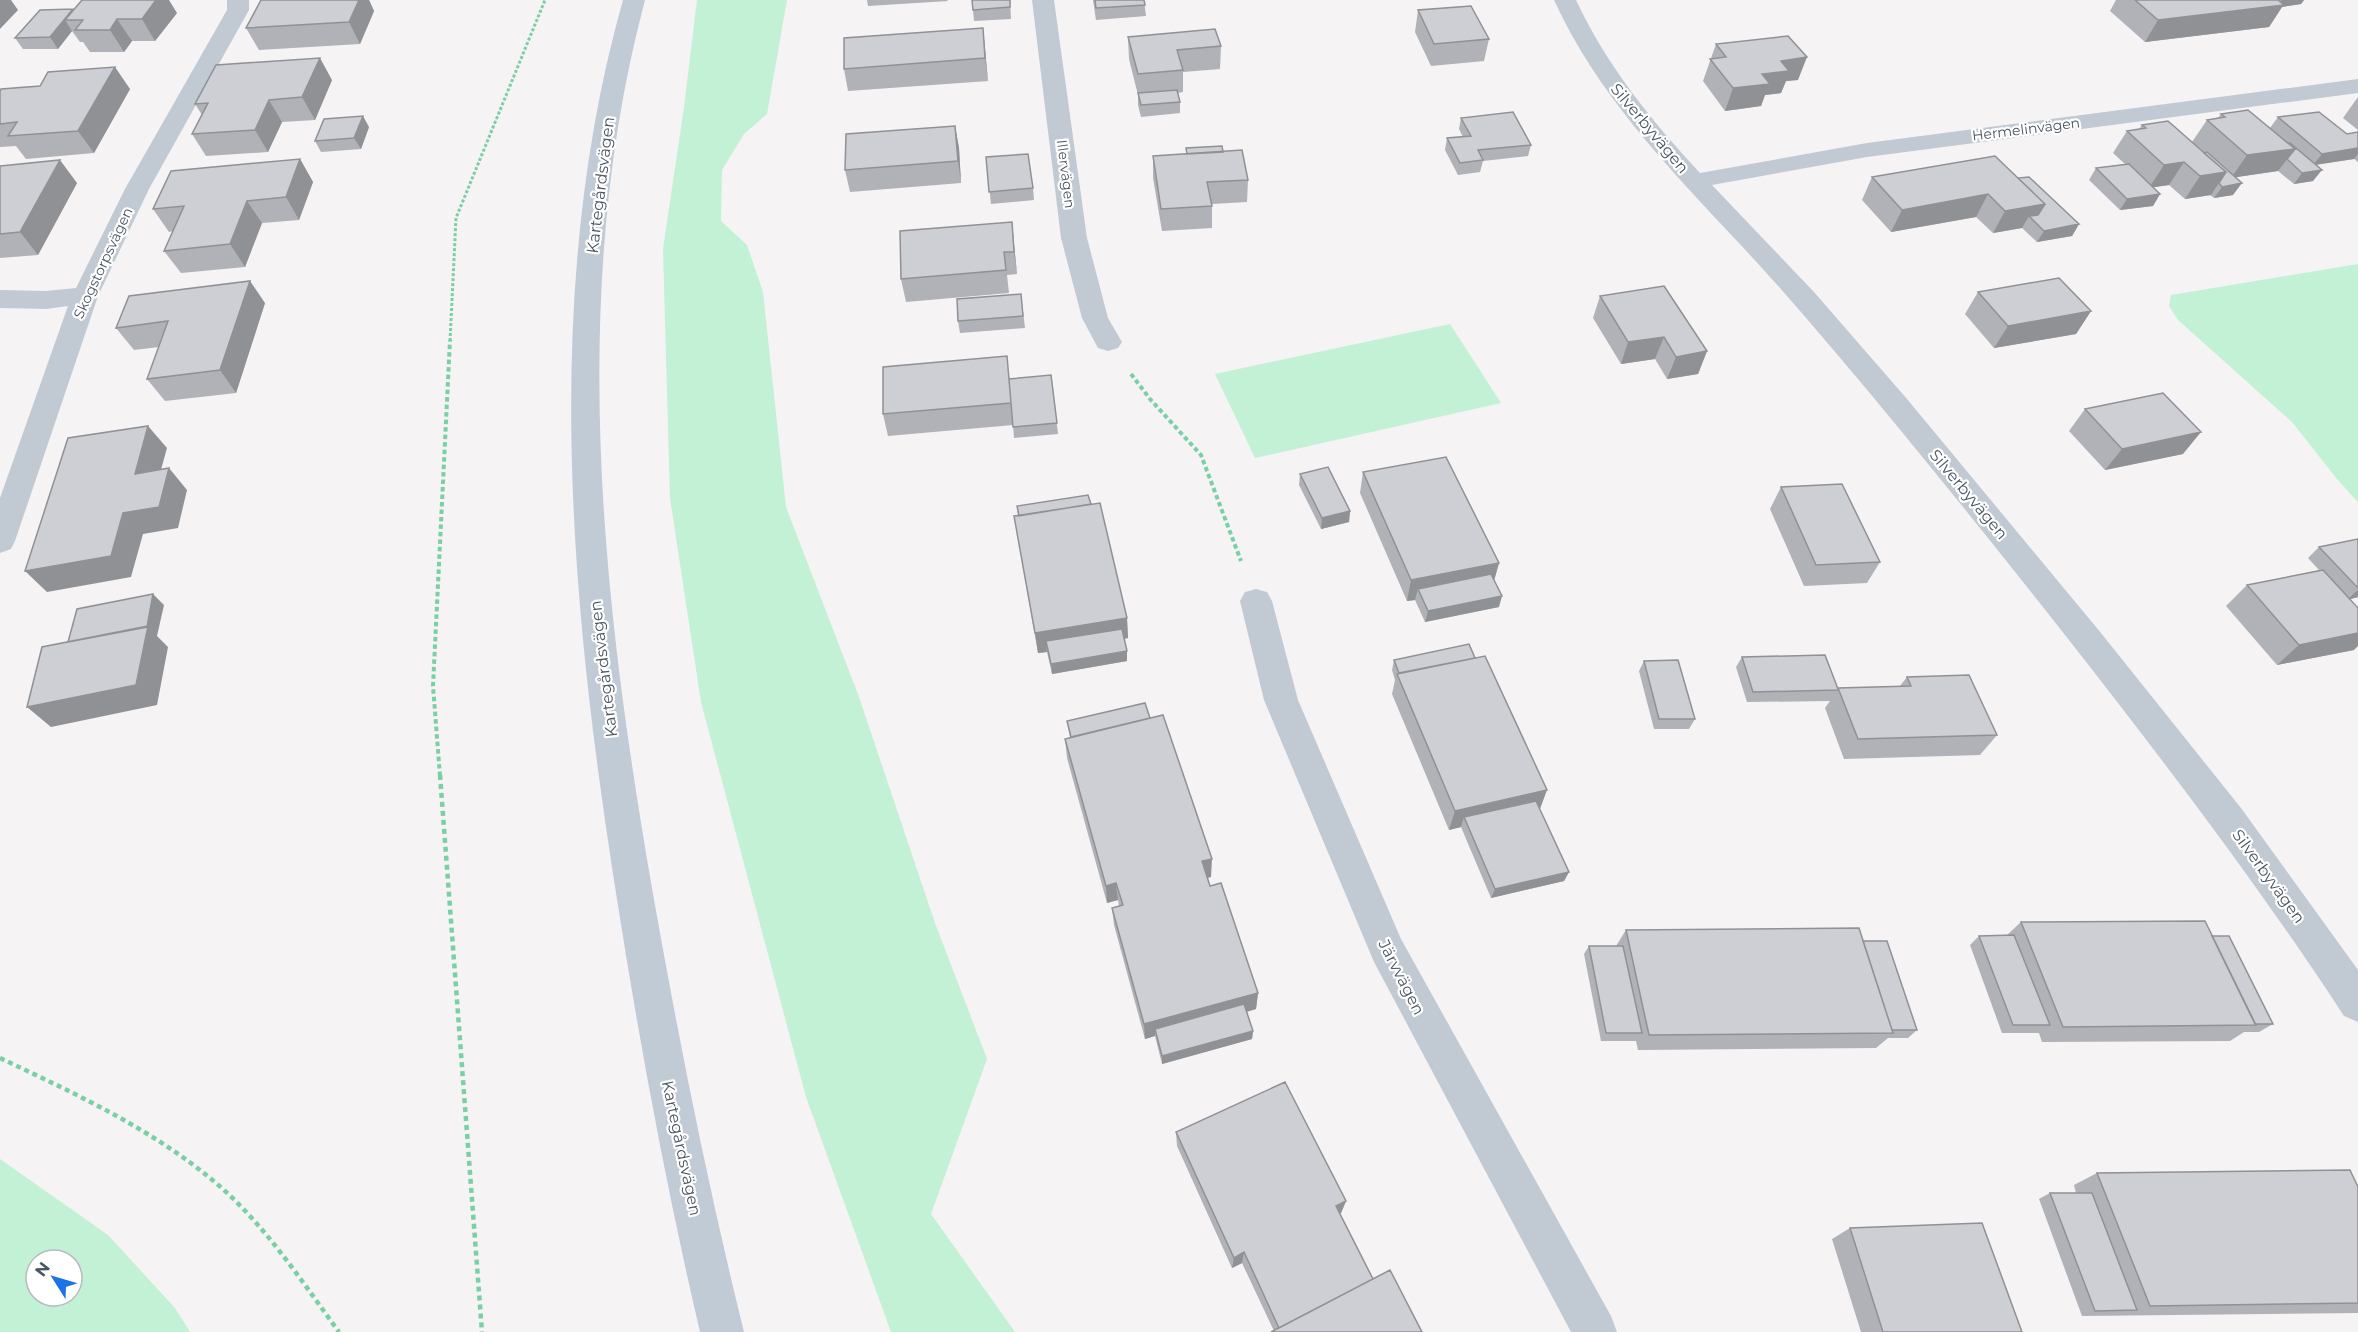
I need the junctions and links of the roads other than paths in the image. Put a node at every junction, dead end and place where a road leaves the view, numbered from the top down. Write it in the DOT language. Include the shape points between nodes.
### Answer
graph roads {
  1 [pos="238,0"];
  2 [pos="634,0"];
  3 [pos="1043,0"];
  4 [pos="1565,0"];
  5 [pos="2358,86"];
  6 [pos="1695,181"];
  7 [pos="85,296"];
  8 [pos="0,299"];
  9 [pos="1108,342"];
  10 [pos="0,541"];
  11 [pos="1256,601"];
  12 [pos="2358,1003"];
  13 [pos="722,1332"];
  14 [pos="1595,1332"];
  1 -- 7 [label="street, Skogstorpsvägen" via="238,10 137,189"];
  2 -- 13 [label="street, Kartegårdsvägen" via="606,124 592,246 585,345 590,551 606,707 627,850 679,1135"];
  3 -- 9 [label="street, Illervägen" via="1074,238 1095,318"];
  4 -- 6 [label="street, Silverbyvägen" via="1618,94"];
  5 -- 6 [label="street, Hermelinvägen" via="1867,150"];
  6 -- 12 [label="street, Silverbyvägen" via="1828,326 1988,516 2247,845"];
  7 -- 8 [label="street"];
  7 -- 10 [label="street, Skogstorpsvägen"];
  11 -- 14 [label="street, Järvvägen" via="1281,700 1387,950"];
}
